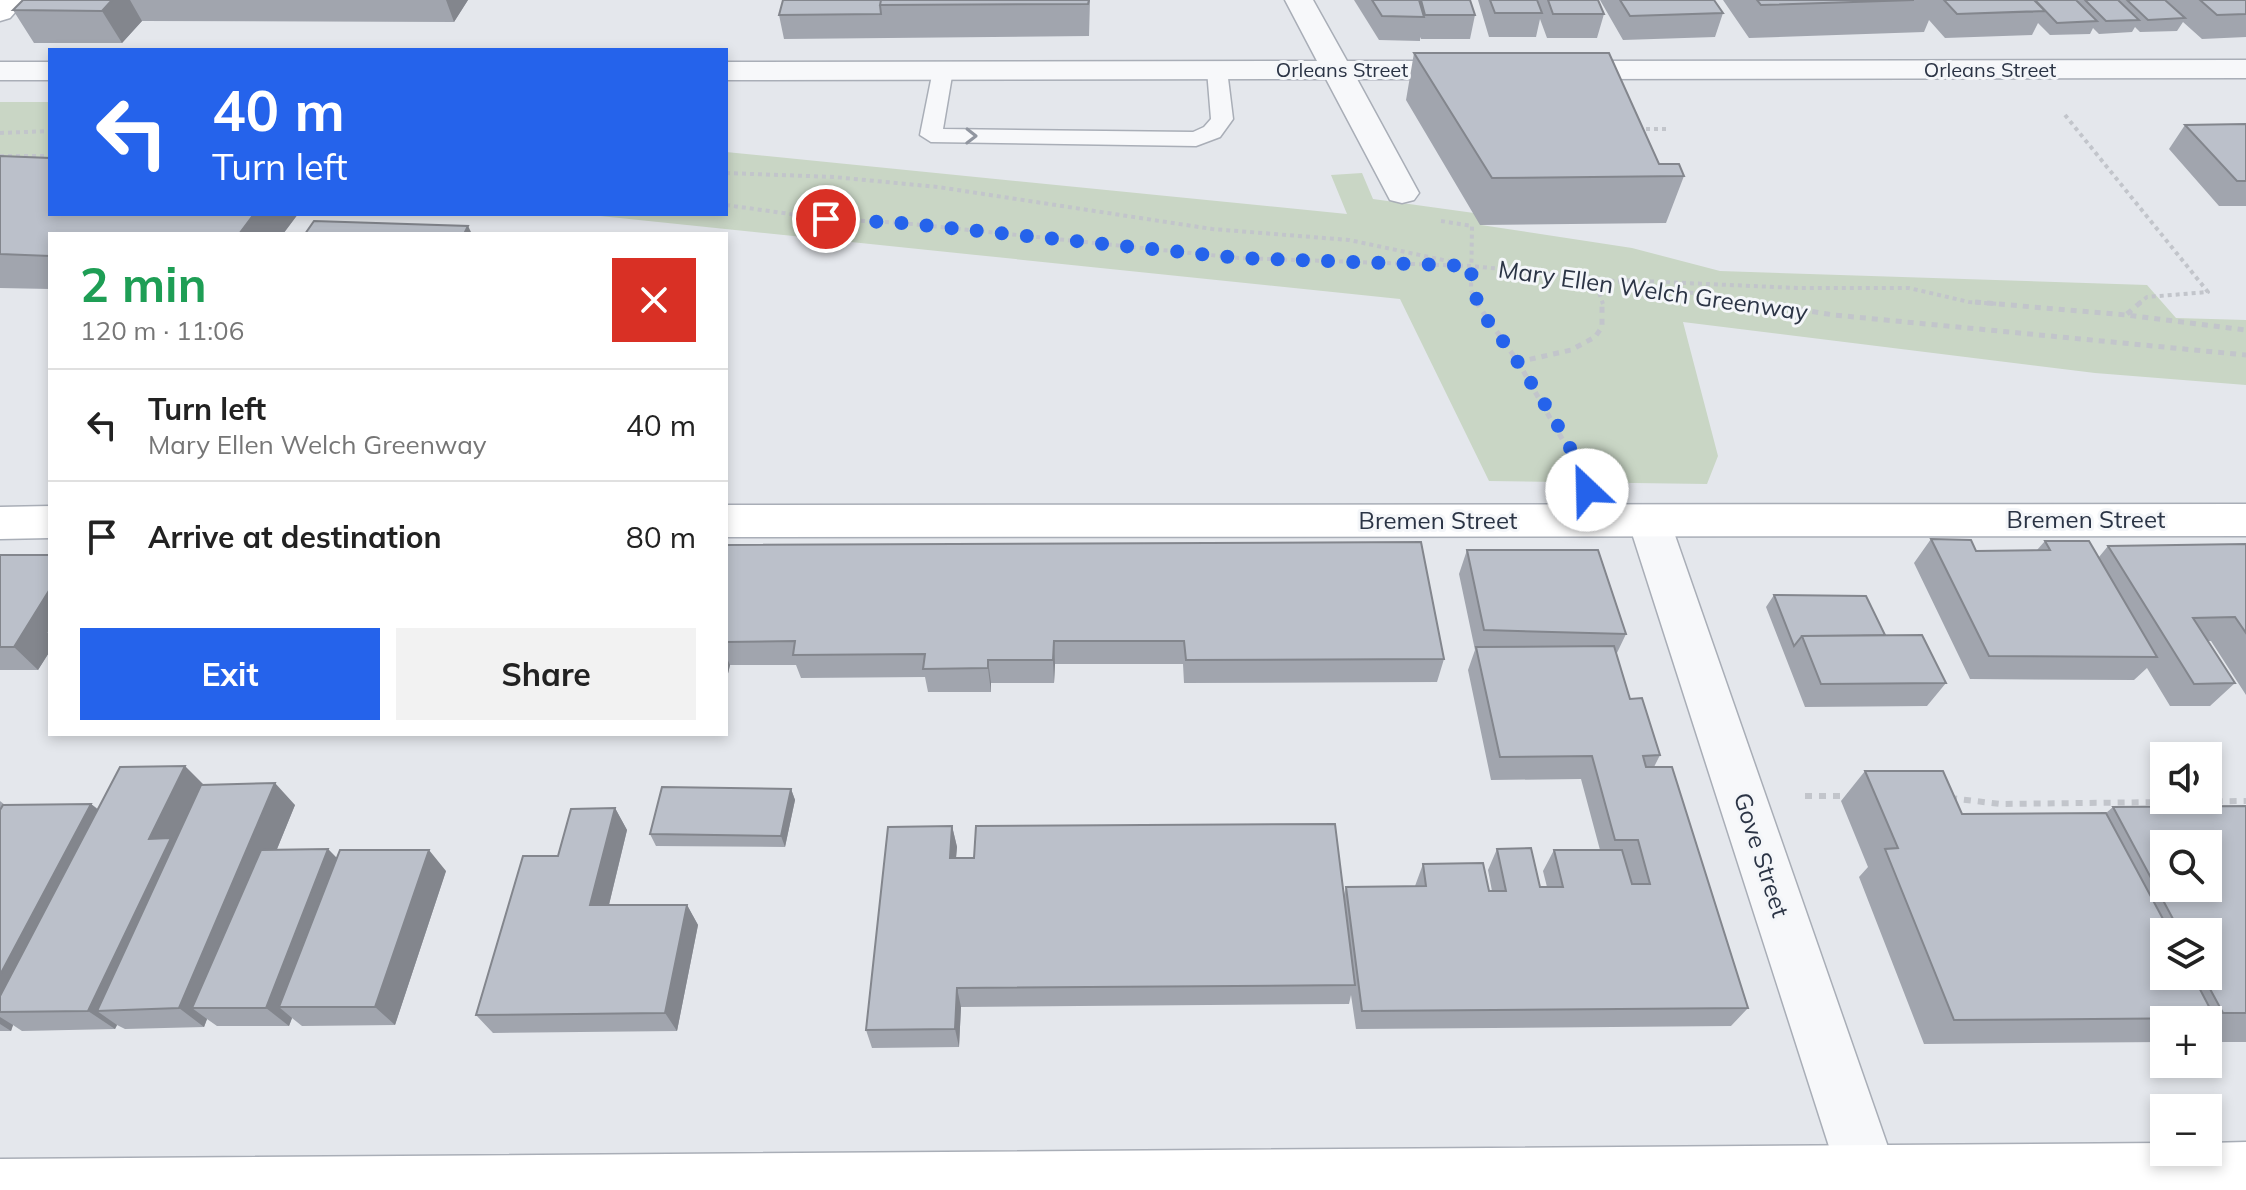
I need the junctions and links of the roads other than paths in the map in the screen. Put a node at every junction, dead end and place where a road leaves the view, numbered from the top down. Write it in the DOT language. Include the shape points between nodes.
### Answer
graph roads {
  1 [pos="12,0"];
  2 [pos="1299,0"];
  3 [pos="0,12"];
  4 [pos="2246,69"];
  5 [pos="943,70"];
  6 [pos="1217,70"];
  7 [pos="1336,70"];
  8 [pos="0,71"];
  9 [pos="48,71"];
  10 [pos="728,71"];
  11 [pos="1402,193"];
  12 [pos="2246,520"];
  13 [pos="728,521"];
  14 [pos="1649,521"];
  15 [pos="48,522"];
  16 [pos="0,523"];
  17 [pos="2246,1172"];
  18 [pos="1870,1182"];
  19 [pos="0,1189"];
  20 [pos="199,1190"];
  1 -- 3 [label="main road"];
  2 -- 7 [label="street"];
  4 -- 7 [label="street, Orleans Street"];
  5 -- 6 [label="street, Orleans Street"];
  5 -- 6 [label="lane, one-way" via="931,135 1196,139 1212,132 1222,119"];
  5 -- 10 [label="street, Orleans Street"];
  6 -- 7 [label="street, Orleans Street"];
  7 -- 11 [label="street"];
  8 -- 9 [label="street"];
  12 -- 14 [label="main road, Bremen Street"];
  13 -- 14 [label="main road, Bremen Street"];
  14 -- 18 [label="street, Gove Street"];
  15 -- 16 [label="main road"];
  17 -- 18 [label="main road"];
  18 -- 20 [label="main road"];
  19 -- 20 [label="main road"];
}
